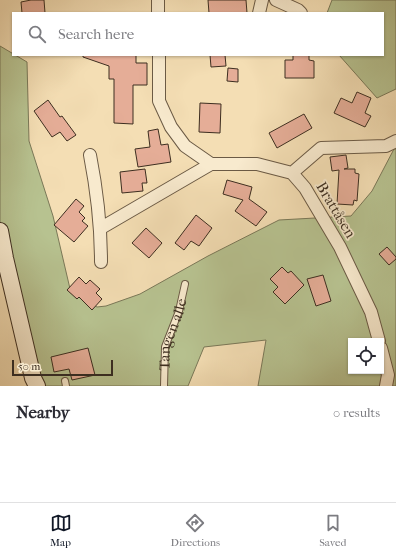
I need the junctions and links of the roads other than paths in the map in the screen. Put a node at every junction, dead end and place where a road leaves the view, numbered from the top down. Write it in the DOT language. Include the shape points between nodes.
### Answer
graph roads {
  1 [pos="158,0"];
  2 [pos="262,0"];
  3 [pos="276,0"];
  4 [pos="158,12"];
  5 [pos="259,12"];
  6 [pos="300,12"];
  7 [pos="159,56"];
  8 [pos="396,141"];
  9 [pos="90,154"];
  10 [pos="212,164"];
  11 [pos="292,173"];
  12 [pos="101,228"];
  13 [pos="0,231"];
  14 [pos="2,259"];
  15 [pos="101,262"];
  16 [pos="185,284"];
  17 [pos="378,338"];
  18 [pos="384,358"];
  19 [pos="390,377"];
  20 [pos="37,386"];
  21 [pos="164,386"];
  1 -- 4 [label="street"];
  2 -- 5 [label="street"];
  3 -- 6 [label="street"];
  7 -- 10 [label="street" via="159,101 171,128 186,146"];
  8 -- 11 [label="street" via="386,146 321,148"];
  9 -- 12 [label="street"];
  10 -- 11 [label="street" via="257,164"];
  10 -- 12 [label="street"];
  11 -- 17 [label="street, Brattåsen" via="306,188 340,247 371,312"];
  12 -- 15 [label="street"];
  13 -- 14 [label="main road"];
  14 -- 20 [label="main road"];
  16 -- 21 [label="lane, Tangen alle" via="180,311 165,347"];
  18 -- 19 [label="street"];
}
